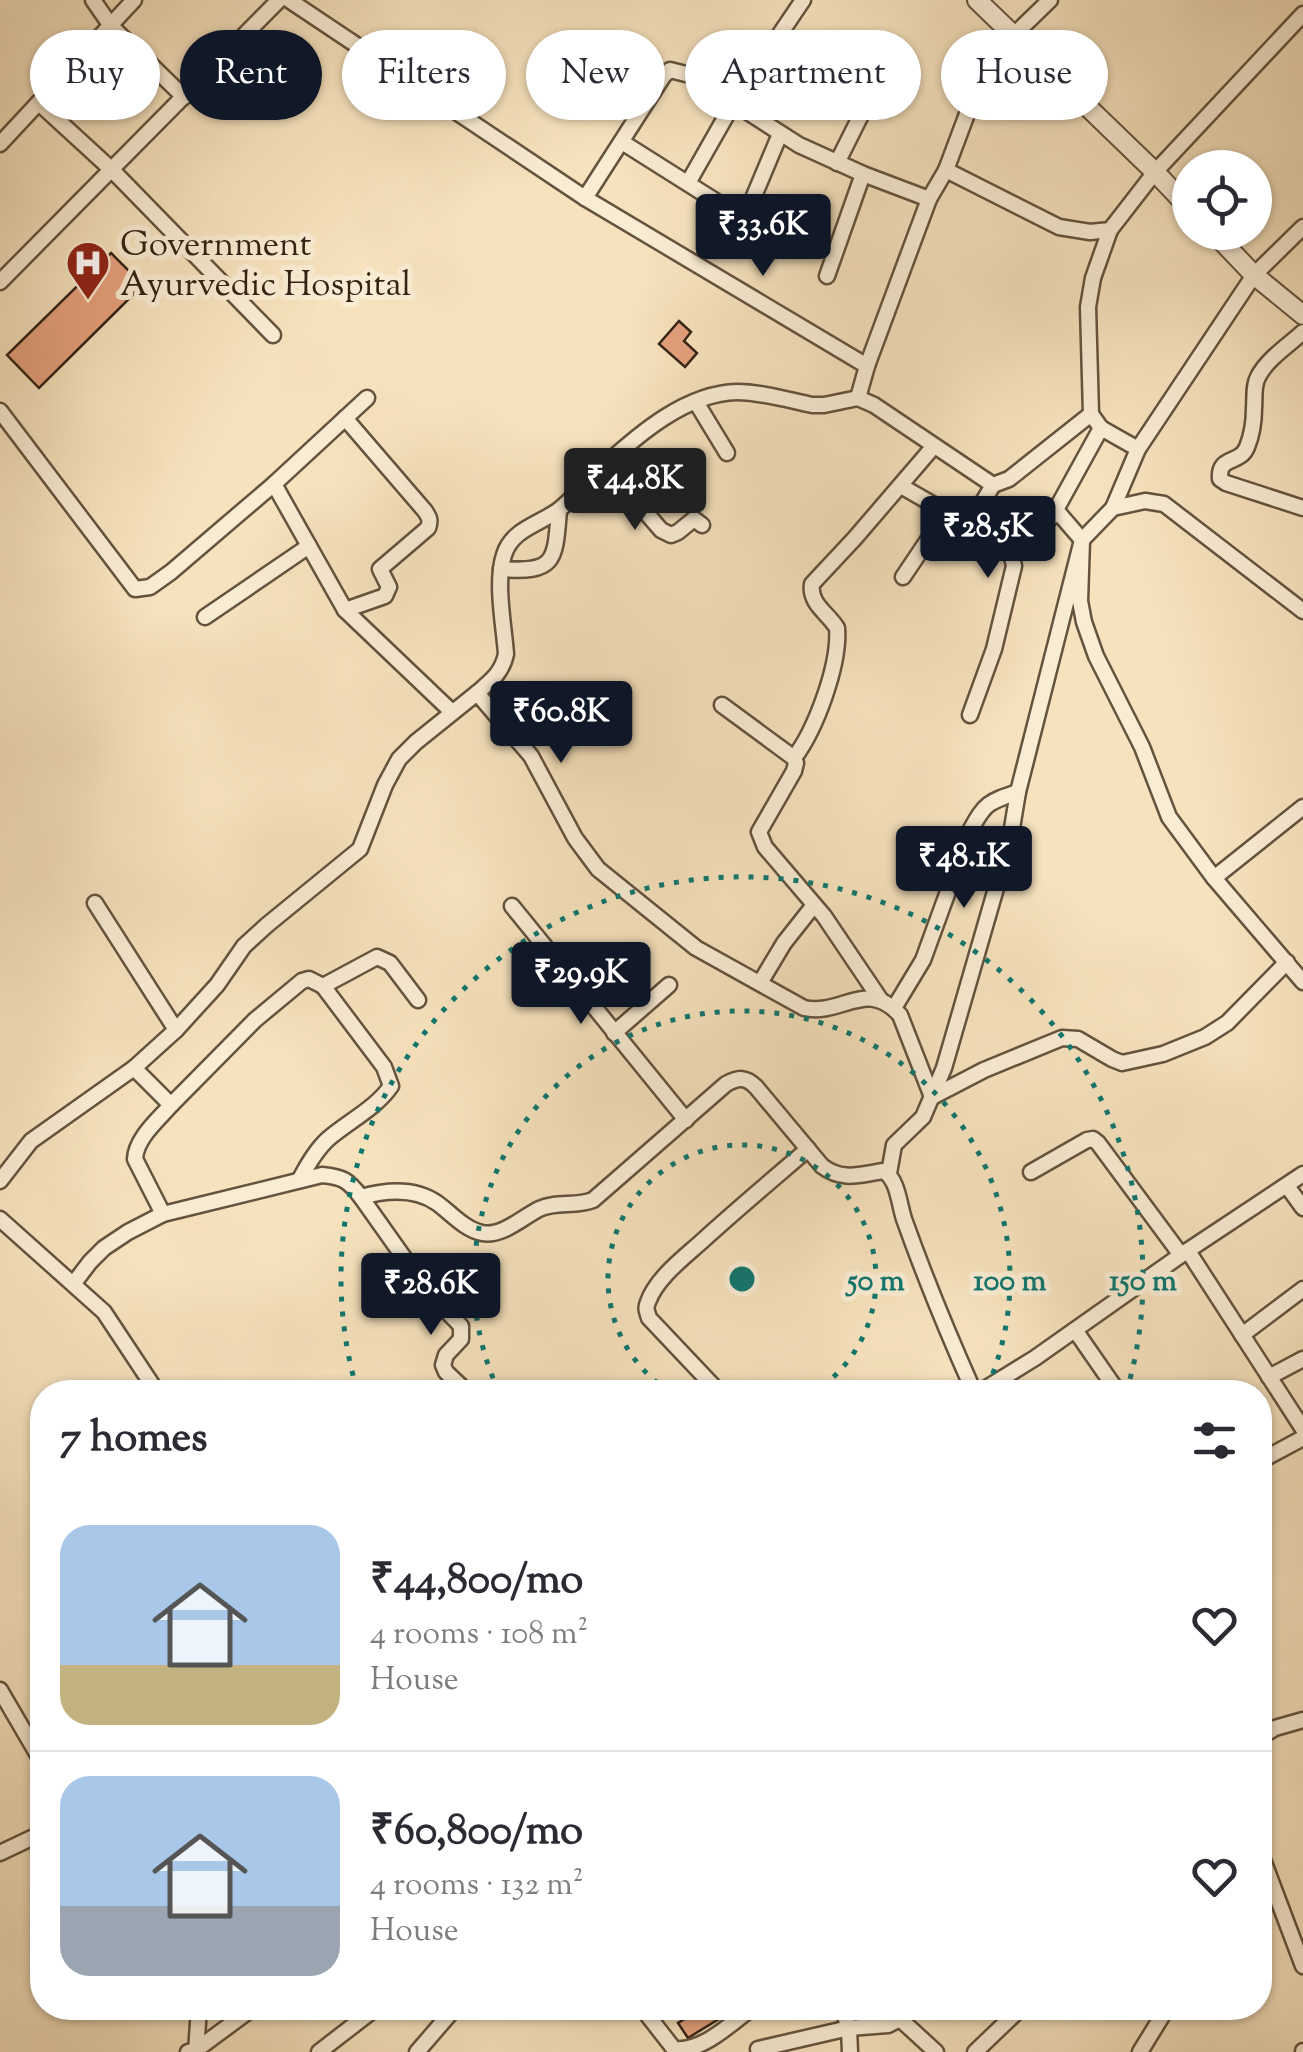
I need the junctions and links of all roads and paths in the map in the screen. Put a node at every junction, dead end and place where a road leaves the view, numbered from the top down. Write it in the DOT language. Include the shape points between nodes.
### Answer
graph roads {
  1 [pos="93,0"];
  2 [pos="134,0"];
  3 [pos="279,0"];
  4 [pos="288,0"];
  5 [pos="803,0"];
  6 [pos="977,0"];
  7 [pos="1050,0"];
  8 [pos="1302,18"];
  9 [pos="111,26"];
  10 [pos="107,30"];
  11 [pos="250,30"];
  12 [pos="783,30"];
  13 [pos="1008,30"];
  14 [pos="1025,30"];
  15 [pos="685,74"];
  16 [pos="180,93"];
  17 [pos="180,101"];
  18 [pos="30,112"];
  19 [pos="58,120"];
  20 [pos="724,120"];
  21 [pos="760,120"];
  22 [pos="858,120"];
  23 [pos="964,120"];
  24 [pos="1101,120"];
  25 [pos="780,134"];
  26 [pos="622,142"];
  27 [pos="0,144"];
  28 [pos="837,163"];
  29 [pos="112,170"];
  30 [pos="946,170"];
  31 [pos="1155,172"];
  32 [pos="863,174"];
  33 [pos="688,184"];
  34 [pos="1172,190"];
  35 [pos="584,198"];
  36 [pos="928,199"];
  37 [pos="1303,227"];
  38 [pos="1110,230"];
  39 [pos="1230,250"];
  40 [pos="1254,275"];
  41 [pos="828,276"];
  42 [pos="0,282"];
  43 [pos="1303,315"];
  44 [pos="1303,332"];
  45 [pos="273,335"];
  46 [pos="866,366"];
  47 [pos="367,398"];
  48 [pos="858,398"];
  49 [pos="696,402"];
  50 [pos="0,411"];
  51 [pos="1091,414"];
  52 [pos="345,418"];
  53 [pos="1101,428"];
  54 [pos="934,446"];
  55 [pos="1138,449"];
  56 [pos="726,454"];
  57 [pos="605,465"];
  58 [pos="274,484"];
  59 [pos="993,485"];
  60 [pos="901,486"];
  61 [pos="1112,508"];
  62 [pos="1303,508"];
  63 [pos="558,510"];
  64 [pos="1057,511"];
  65 [pos="946,513"];
  66 [pos="975,516"];
  67 [pos="702,525"];
  68 [pos="1082,540"];
  69 [pos="1004,544"];
  70 [pos="309,546"];
  71 [pos="501,570"];
  72 [pos="904,578"];
  73 [pos="346,610"];
  74 [pos="1303,611"];
  75 [pos="205,617"];
  76 [pos="477,692"];
  77 [pos="722,705"];
  78 [pos="452,712"];
  79 [pos="970,715"];
  80 [pos="794,758"];
  81 [pos="1018,792"];
  82 [pos="1303,806"];
  83 [pos="1214,878"];
  84 [pos="94,902"];
  85 [pos="814,905"];
  86 [pos="512,906"];
  87 [pos="1287,962"];
  88 [pos="1303,982"];
  89 [pos="760,983"];
  90 [pos="669,985"];
  91 [pos="323,986"];
  92 [pos="880,999"];
  93 [pos="418,1000"];
  94 [pos="894,1008"];
  95 [pos="176,1030"];
  96 [pos="614,1033"];
  97 [pos="134,1068"];
  98 [pos="932,1096"];
  99 [pos="171,1104"];
  100 [pos="686,1120"];
  101 [pos="808,1150"];
  102 [pos="1031,1172"];
  103 [pos="889,1173"];
  104 [pos="1303,1174"];
  105 [pos="300,1179"];
  106 [pos="0,1182"];
  107 [pos="1287,1186"];
  108 [pos="361,1196"];
  109 [pos="1303,1208"];
  110 [pos="163,1214"];
  111 [pos="0,1219"];
  112 [pos="1184,1253"];
  113 [pos="74,1284"];
  114 [pos="1303,1289"];
  115 [pos="1075,1330"];
  116 [pos="1242,1335"];
  117 [pos="1303,1359"];
  118 [pos="1268,1377"];
  119 [pos="149,1380"];
  120 [pos="454,1380"];
  121 [pos="708,1380"];
  122 [pos="971,1380"];
  123 [pos="996,1380"];
  124 [pos="1110,1380"];
  125 [pos="1270,1380"];
  126 [pos="1272,1383"];
  127 [pos="1303,1430"];
  128 [pos="1303,1438"];
  129 [pos="1272,1455"];
  130 [pos="0,1690"];
  131 [pos="1303,1720"];
  132 [pos="1272,1730"];
  133 [pos="30,1741"];
  134 [pos="30,1839"];
  135 [pos="0,1853"];
  136 [pos="1272,1903"];
  137 [pos="1303,1966"];
  138 [pos="197,2020"];
  139 [pos="236,2020"];
  140 [pos="360,2020"];
  141 [pos="444,2020"];
  142 [pos="651,2020"];
  143 [pos="735,2020"];
  144 [pos="846,2020"];
  145 [pos="898,2020"];
  146 [pos="901,2020"];
  147 [pos="1008,2020"];
  148 [pos="1160,2020"];
  149 [pos="849,2028"];
  150 [pos="758,2050"];
  151 [pos="193,2051"];
  152 [pos="319,2052"];
  153 [pos="417,2052"];
  154 [pos="850,2052"];
  155 [pos="936,2052"];
  156 [pos="975,2052"];
  157 [pos="1140,2052"];
  1 -- 9 [label="street"];
  2 -- 9 [label="street"];
  3 -- 11 [label="street"];
  4 -- 35 [label="street"];
  5 -- 12 [label="street"];
  6 -- 13 [label="street"];
  7 -- 14 [label="street"];
  8 -- 31 [label="street"];
  9 -- 10 [label="street"];
  9 -- 16 [label="street"];
  15 -- 26 [label="street" via="664,75"];
  17 -- 29 [label="street"];
  18 -- 27 [label="street"];
  19 -- 29 [label="street"];
  20 -- 33 [label="street"];
  21 -- 25 [label="street"];
  22 -- 28 [label="street"];
  23 -- 30 [label="street"];
  24 -- 31 [label="street"];
  25 -- 28 [label="street"];
  25 -- 33 [label="street" via="742,215"];
  26 -- 33 [label="street"];
  26 -- 35 [label="street"];
  28 -- 32 [label="street"];
  29 -- 42 [label="street"];
  29 -- 45 [label="street"];
  30 -- 36 [label="street"];
  30 -- 38 [label="street" via="1059,227"];
  31 -- 34 [label="street"];
  31 -- 38 [label="street"];
  32 -- 36 [label="street"];
  32 -- 41 [label="street"];
  35 -- 46 [label="street"];
  36 -- 46 [label="street"];
  37 -- 40 [label="street"];
  38 -- 51 [label="street" via="1088,307"];
  39 -- 40 [label="street"];
  40 -- 43 [label="street"];
  40 -- 55 [label="street"];
  44 -- 62 [label="street" via="1257,378 1247,448 1219,474 1226,483"];
  46 -- 48 [label="street"];
  47 -- 52 [label="street"];
  48 -- 49 [label="street" via="812,405 732,392"];
  48 -- 54 [label="street"];
  49 -- 56 [label="street"];
  49 -- 57 [label="street"];
  50 -- 58 [label="street" via="136,589 150,588"];
  51 -- 53 [label="street"];
  51 -- 59 [label="street"];
  52 -- 58 [label="street"];
  52 -- 73 [label="street" via="430,523 380,569 389,587 384,596"];
  53 -- 55 [label="street"];
  53 -- 64 [label="street"];
  54 -- 59 [label="street"];
  54 -- 60 [label="street"];
  55 -- 61 [label="street"];
  57 -- 63 [label="street"];
  57 -- 67 [label="street" via="661,530 671,535 694,519"];
  58 -- 70 [label="street"];
  59 -- 66 [label="street"];
  60 -- 65 [label="street"];
  60 -- 80 [label="street" via="812,584 814,602 837,628 837,647 820,711"];
  61 -- 68 [label="street"];
  61 -- 74 [label="street" via="1164,504"];
  63 -- 71 [label="street" via="510,542"];
  63 -- 71 [label="street" via="556,547 546,565"];
  64 -- 68 [label="street"];
  64 -- 69 [label="street"];
  65 -- 66 [label="street"];
  65 -- 72 [label="street"];
  66 -- 69 [label="street"];
  68 -- 81 [label="street"];
  68 -- 83 [label="street" via="1080,601 1096,656 1136,731 1169,816"];
  69 -- 79 [label="street" via="1013,572"];
  70 -- 73 [label="street"];
  70 -- 75 [label="street"];
  71 -- 76 [label="street" via="504,666"];
  73 -- 78 [label="street"];
  76 -- 78 [label="street"];
  76 -- 89 [label="street" via="531,756 598,869 696,948"];
  77 -- 80 [label="street"];
  78 -- 95 [label="street" via="399,759 360,849 244,946"];
  80 -- 85 [label="street" via="794,770 759,832"];
  81 -- 94 [label="street" via="980,813 924,960"];
  81 -- 98 [label="street" via="996,893"];
  82 -- 83 [label="street"];
  83 -- 87 [label="street"];
  84 -- 95 [label="street"];
  85 -- 89 [label="street"];
  85 -- 92 [label="street"];
  86 -- 96 [label="street"];
  87 -- 88 [label="street"];
  87 -- 98 [label="street" via="1227,1023 1163,1054 1122,1063 1083,1041 1062,1038"];
  89 -- 92 [label="street" via="812,1010"];
  90 -- 96 [label="street"];
  91 -- 93 [label="street" via="381,958"];
  91 -- 99 [label="street" via="309,978 287,992"];
  91 -- 105 [label="street" via="391,1086 327,1140"];
  92 -- 94 [label="street"];
  94 -- 98 [label="street"];
  95 -- 97 [label="street"];
  96 -- 100 [label="street"];
  97 -- 99 [label="street"];
  97 -- 106 [label="street" via="32,1142"];
  98 -- 103 [label="street" via="924,1117 894,1145"];
  99 -- 110 [label="street" via="134,1153"];
  100 -- 101 [label="street" via="741,1078"];
  100 -- 108 [label="street" via="593,1200 547,1206 490,1234 418,1193"];
  101 -- 103 [label="street" via="842,1176"];
  101 -- 121 [label="street" via="676,1264 648,1302 649,1318"];
  102 -- 112 [label="street" via="1093,1139"];
  103 -- 122 [label="street" via="929,1288"];
  104 -- 107 [label="street"];
  105 -- 108 [label="street" via="336,1177"];
  105 -- 110 [label="street"];
  107 -- 109 [label="street"];
  107 -- 112 [label="street"];
  108 -- 120 [label="street" via="429,1293 461,1326 461,1339 443,1365"];
  110 -- 113 [label="street" via="104,1248"];
  111 -- 113 [label="street"];
  112 -- 115 [label="street"];
  112 -- 116 [label="street"];
  113 -- 119 [label="street" via="104,1312"];
  114 -- 116 [label="street"];
  115 -- 123 [label="street"];
  115 -- 124 [label="street"];
  116 -- 118 [label="street"];
  117 -- 118 [label="street"];
  118 -- 125 [label="street"];
  126 -- 127 [label="street"];
  128 -- 129 [label="street"];
  130 -- 133 [label="street"];
  131 -- 132 [label="street"];
  134 -- 135 [label="street"];
  136 -- 137 [label="street"];
  138 -- 151 [label="street"];
  139 -- 151 [label="street"];
  140 -- 152 [label="street"];
  141 -- 153 [label="street"];
  142 -- 143 [label="street" via="674,2049 684,2050"];
  144 -- 149 [label="street"];
  145 -- 149 [label="street"];
  146 -- 155 [label="street"];
  147 -- 156 [label="street"];
  148 -- 157 [label="street"];
  149 -- 150 [label="street"];
  149 -- 154 [label="street"];
}
